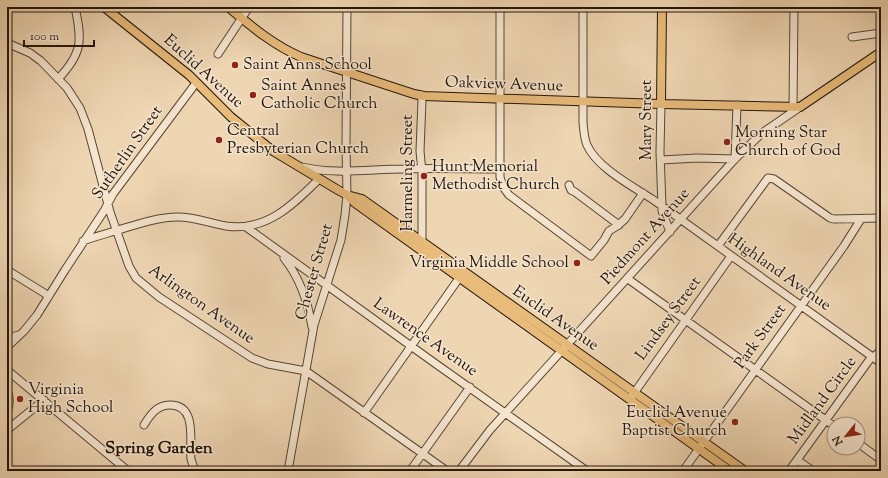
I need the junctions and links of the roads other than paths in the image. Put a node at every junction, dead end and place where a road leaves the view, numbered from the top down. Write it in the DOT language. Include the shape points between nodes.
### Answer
graph roads {
  1 [pos="75,7"];
  2 [pos="104,7"];
  3 [pos="228,7"];
  4 [pos="250,7"];
  5 [pos="347,7"];
  6 [pos="500,7"];
  7 [pos="584,7"];
  8 [pos="662,7"];
  9 [pos="794,7"];
  10 [pos="242,18"];
  11 [pos="881,33"];
  12 [pos="852,37"];
  13 [pos="7,43"];
  14 [pos="881,52"];
  15 [pos="218,54"];
  16 [pos="346,72"];
  17 [pos="58,79"];
  18 [pos="196,83"];
  19 [pos="420,95"];
  20 [pos="500,99"];
  21 [pos="583,102"];
  22 [pos="661,104"];
  23 [pos="737,105"];
  24 [pos="796,106"];
  25 [pos="735,159"];
  26 [pos="660,160"];
  27 [pos="297,166"];
  28 [pos="422,169"];
  29 [pos="500,169"];
  30 [pos="347,170"];
  31 [pos="319,179"];
  32 [pos="569,185"];
  33 [pos="643,193"];
  34 [pos="347,194"];
  35 [pos="108,204"];
  36 [pos="662,206"];
  37 [pos="881,218"];
  38 [pos="861,219"];
  39 [pos="681,220"];
  40 [pos="619,225"];
  41 [pos="246,227"];
  42 [pos="116,231"];
  43 [pos="670,232"];
  44 [pos="83,241"];
  45 [pos="422,246"];
  46 [pos="718,246"];
  47 [pos="277,250"];
  48 [pos="731,256"];
  49 [pos="7,270"];
  50 [pos="462,275"];
  51 [pos="628,279"];
  52 [pos="327,285"];
  53 [pos="50,296"];
  54 [pos="496,299"];
  55 [pos="801,305"];
  56 [pos="685,321"];
  57 [pos="313,331"];
  58 [pos="19,335"];
  59 [pos="7,338"];
  60 [pos="568,344"];
  61 [pos="411,346"];
  62 [pos="7,347"];
  63 [pos="881,350"];
  64 [pos="562,351"];
  65 [pos="873,357"];
  66 [pos="881,362"];
  67 [pos="7,370"];
  68 [pos="306,370"];
  69 [pos="754,370"];
  70 [pos="470,387"];
  71 [pos="634,392"];
  72 [pos="44,400"];
  73 [pos="629,400"];
  74 [pos="364,412"];
  75 [pos="505,413"];
  76 [pos="825,420"];
  77 [pos="144,425"];
  78 [pos="7,430"];
  79 [pos="701,445"];
  80 [pos="866,450"];
  81 [pos="423,453"];
  82 [pos="797,460"];
  83 [pos="881,460"];
  84 [pos="127,471"];
  85 [pos="195,471"];
  86 [pos="288,471"];
  87 [pos="410,471"];
  88 [pos="447,471"];
  89 [pos="459,471"];
  90 [pos="587,471"];
  91 [pos="683,471"];
  92 [pos="730,471"];
  93 [pos="745,471"];
  94 [pos="789,471"];
  95 [pos="813,471"];
  1 -- 17 [label="street" via="80,29 79,47 75,59"];
  2 -- 18 [label="main road, Euclid Avenue"];
  3 -- 10 [label="main road, Oakview Avenue"];
  4 -- 10 [label="street"];
  5 -- 16 [label="street, Chester Street"];
  6 -- 20 [label="street"];
  7 -- 21 [label="street, Highland Avenue"];
  8 -- 22 [label="main road, Mary Street"];
  9 -- 24 [label="street"];
  10 -- 15 [label="street"];
  10 -- 16 [label="main road, Oakview Avenue" via="289,52"];
  11 -- 12 [label="street"];
  13 -- 17 [label="street, Arlington Avenue" via="33,55"];
  14 -- 24 [label="main road, Piedmont Avenue"];
  16 -- 19 [label="main road, Oakview Avenue"];
  16 -- 30 [label="street, Chester Street"];
  17 -- 35 [label="street, Arlington Avenue" via="73,96 83,115"];
  18 -- 27 [label="main road, Euclid Avenue" via="242,126"];
  18 -- 35 [label="street, Sutherlin Street"];
  19 -- 20 [label="main road, Oakview Avenue"];
  19 -- 28 [label="street, Harmeling Street"];
  20 -- 21 [label="main road, Oakview Avenue"];
  20 -- 29 [label="street"];
  21 -- 22 [label="main road, Oakview Avenue"];
  21 -- 33 [label="street, Highland Avenue" via="584,137 591,152 604,166"];
  22 -- 23 [label="main road, Oakview Avenue"];
  22 -- 26 [label="street, Mary Street"];
  23 -- 24 [label="main road, Oakview Avenue"];
  23 -- 25 [label="street"];
  24 -- 25 [label="street, Piedmont Avenue"];
  25 -- 26 [label="street"];
  25 -- 39 [label="street, Piedmont Avenue"];
  26 -- 36 [label="street, Mary Street"];
  27 -- 30 [label="street" via="321,170"];
  27 -- 31 [label="main road, Euclid Avenue"];
  28 -- 29 [label="street"];
  28 -- 30 [label="street"];
  28 -- 45 [label="street, Harmeling Street"];
  29 -- 40 [label="street" via="501,183 509,195 590,256 593,256 609,231"];
  30 -- 34 [label="street, Chester Street"];
  31 -- 34 [label="main road, Euclid Avenue"];
  31 -- 41 [label="street" via="276,216 261,224"];
  32 -- 40 [label="street" via="571,190"];
  33 -- 36 [label="street, Highland Avenue"];
  33 -- 40 [label="street"];
  34 -- 45 [label="main road, Euclid Avenue" via="362,199"];
  34 -- 52 [label="street, Chester Street" via="341,240"];
  35 -- 42 [label="street, Arlington Avenue"];
  35 -- 44 [label="street, Sutherlin Street"];
  36 -- 39 [label="street, Highland Avenue"];
  36 -- 43 [label="street, Mary Street"];
  37 -- 38 [label="street"];
  38 -- 46 [label="street" via="830,218 774,179 768,178"];
  38 -- 55 [label="street, Park Street"];
  39 -- 43 [label="street, Piedmont Avenue"];
  39 -- 46 [label="street, Highland Avenue"];
  41 -- 42 [label="street" via="178,217"];
  41 -- 47 [label="street, Lawrence Avenue"];
  42 -- 44 [label="street"];
  42 -- 68 [label="street, Arlington Avenue" via="132,272 159,297 252,358 268,364"];
  43 -- 51 [label="street, Piedmont Avenue"];
  44 -- 53 [label="street, Sutherlin Street"];
  45 -- 50 [label="main road, Euclid Avenue"];
  46 -- 48 [label="street, Highland Avenue"];
  47 -- 52 [label="street, Lawrence Avenue"];
  47 -- 57 [label="street" via="287,261 301,286"];
  48 -- 55 [label="street, Highland Avenue"];
  48 -- 56 [label="street, Lindsey Street"];
  49 -- 53 [label="street"];
  50 -- 54 [label="main road, Euclid Avenue"];
  50 -- 61 [label="street"];
  51 -- 56 [label="street"];
  51 -- 60 [label="street, Piedmont Avenue"];
  52 -- 57 [label="street, Chester Street"];
  52 -- 61 [label="street, Lawrence Avenue"];
  53 -- 58 [label="street, Sutherlin Street"];
  54 -- 60 [label="main road, Euclid Avenue"];
  54 -- 64 [label="main road, Euclid Avenue"];
  55 -- 65 [label="street, Highland Avenue"];
  55 -- 69 [label="street, Park Street"];
  56 -- 69 [label="street"];
  56 -- 71 [label="street, Lindsey Street"];
  57 -- 68 [label="street, Chester Street"];
  58 -- 59 [label="street"];
  58 -- 62 [label="street"];
  60 -- 64 [label="street, Piedmont Avenue"];
  60 -- 71 [label="main road, Euclid Avenue"];
  61 -- 70 [label="street, Lawrence Avenue"];
  61 -- 74 [label="street"];
  63 -- 65 [label="street, Midland Circle"];
  64 -- 73 [label="main road, Euclid Avenue"];
  64 -- 75 [label="street, Piedmont Avenue"];
  65 -- 66 [label="street, Highland Avenue"];
  65 -- 76 [label="street, Midland Circle"];
  67 -- 72 [label="street"];
  68 -- 74 [label="street, Arlington Avenue"];
  68 -- 86 [label="street, Chester Street"];
  69 -- 76 [label="street"];
  69 -- 79 [label="street, Park Street"];
  70 -- 75 [label="street, Lawrence Avenue"];
  70 -- 81 [label="street"];
  71 -- 73 [label="street, Lindsey Street"];
  71 -- 79 [label="main road, Euclid Avenue"];
  72 -- 78 [label="street"];
  72 -- 84 [label="street"];
  73 -- 79 [label="main road, Euclid Avenue"];
  74 -- 81 [label="street, Arlington Avenue"];
  75 -- 89 [label="street, Piedmont Avenue" via="484,436"];
  75 -- 90 [label="street, Lawrence Avenue"];
  76 -- 82 [label="street, Midland Circle"];
  77 -- 85 [label="street" via="159,407 175,405 183,409 190,421 191,459"];
  79 -- 91 [label="street, Park Street"];
  79 -- 92 [label="main road, Euclid Avenue"];
  79 -- 93 [label="main road, Euclid Avenue"];
  80 -- 83 [label="street"];
  81 -- 87 [label="street"];
  81 -- 88 [label="street, Arlington Avenue"];
  82 -- 94 [label="street, Midland Circle"];
  82 -- 95 [label="street"];
}
